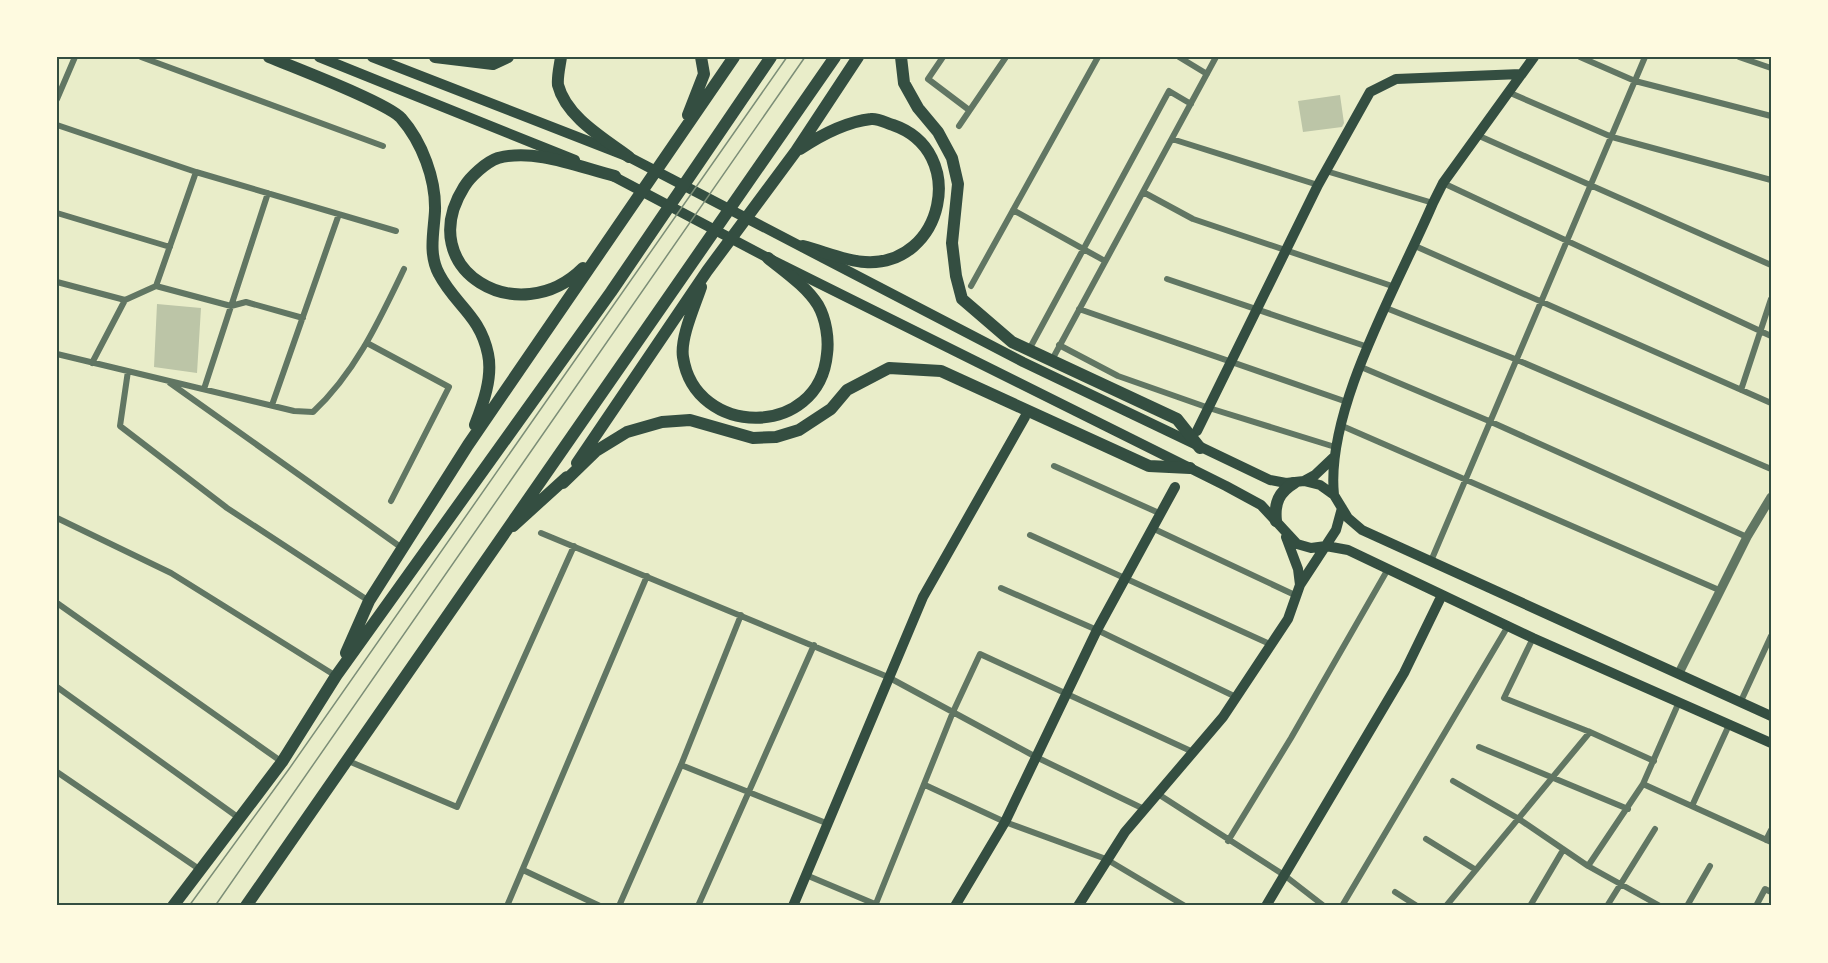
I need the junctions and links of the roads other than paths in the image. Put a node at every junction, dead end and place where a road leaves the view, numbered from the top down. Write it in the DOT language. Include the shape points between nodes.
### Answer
graph roads {
  1 [pos="75,57"];
  2 [pos="141,57"];
  3 [pos="269,57"];
  4 [pos="319,57"];
  5 [pos="372,57"];
  6 [pos="435,57"];
  7 [pos="508,57"];
  8 [pos="561,57"];
  9 [pos="702,57"];
  10 [pos="734,57"];
  11 [pos="771,57"];
  12 [pos="835,57"];
  13 [pos="858,57"];
  14 [pos="901,57"];
  15 [pos="943,57"];
  16 [pos="1006,57"];
  17 [pos="1098,57"];
  18 [pos="1179,57"];
  19 [pos="1216,57"];
  20 [pos="1534,57"];
  21 [pos="1580,57"];
  22 [pos="1645,57"];
  23 [pos="1739,57"];
  24 [pos="1771,68"];
  25 [pos="1207,74"];
  26 [pos="1521,74"];
  27 [pos="57,76"];
  28 [pos="66,79"];
  29 [pos="1635,81"];
  30 [pos="1507,92"];
  31 [pos="57,99"];
  32 [pos="1191,104"];
  33 [pos="969,111"];
  34 [pos="1771,116"];
  35 [pos="57,125"];
  36 [pos="959,126"];
  37 [pos="681,134"];
  38 [pos="1477,135"];
  39 [pos="1612,137"];
  40 [pos="1172,139"];
  41 [pos="383,146"];
  42 [pos="796,151"];
  43 [pos="629,157"];
  44 [pos="1326,171"];
  45 [pos="196,172"];
  46 [pos="615,176"];
  47 [pos="1771,180"];
  48 [pos="1443,183"];
  49 [pos="1318,185"];
  50 [pos="1590,186"];
  51 [pos="1143,192"];
  52 [pos="268,193"];
  53 [pos="1433,203"];
  54 [pos="1013,210"];
  55 [pos="57,213"];
  56 [pos="339,214"];
  57 [pos="396,231"];
  58 [pos="1566,240"];
  59 [pos="803,246"];
  60 [pos="1415,246"];
  61 [pos="170,247"];
  62 [pos="1085,250"];
  63 [pos="1288,250"];
  64 [pos="599,253"];
  65 [pos="768,258"];
  66 [pos="1105,261"];
  67 [pos="1771,265"];
  68 [pos="404,269"];
  69 [pos="707,272"];
  70 [pos="1167,279"];
  71 [pos="57,282"];
  72 [pos="156,286"];
  73 [pos="971,286"];
  74 [pos="1395,287"];
  75 [pos="1771,299"];
  76 [pos="125,300"];
  77 [pos="1540,300"];
  78 [pos="231,306"];
  79 [pos="1386,308"];
  80 [pos="1078,309"];
  81 [pos="1257,311"];
  82 [pos="303,318"];
  83 [pos="1761,331"];
  84 [pos="1771,336"];
  85 [pos="368,343"];
  86 [pos="1059,345"];
  87 [pos="1031,346"];
  88 [pos="1369,347"];
  89 [pos="57,354"];
  90 [pos="1053,358"];
  91 [pos="1515,359"];
  92 [pos="92,363"];
  93 [pos="1231,363"];
  94 [pos="1361,367"];
  95 [pos="128,371"];
  96 [pos="166,380"];
  97 [pos="204,389"];
  98 [pos="1741,390"];
  99 [pos="1347,402"];
  100 [pos="1771,403"];
  101 [pos="272,405"];
  102 [pos="1209,408"];
  103 [pos="1026,417"];
  104 [pos="1489,420"];
  105 [pos="1341,425"];
  106 [pos="1197,431"];
  107 [pos="468,445"];
  108 [pos="1200,448"];
  109 [pos="1335,452"];
  110 [pos="1054,466"];
  111 [pos="1190,468"];
  112 [pos="1771,469"];
  113 [pos="1463,480"];
  114 [pos="1299,482"];
  115 [pos="563,483"];
  116 [pos="1175,487"];
  117 [pos="1334,495"];
  118 [pos="1771,497"];
  119 [pos="391,501"];
  120 [pos="1342,508"];
  121 [pos="1159,513"];
  122 [pos="1767,514"];
  123 [pos="57,518"];
  124 [pos="1276,521"];
  125 [pos="1152,528"];
  126 [pos="541,533"];
  127 [pos="1285,534"];
  128 [pos="1030,535"];
  129 [pos="499,537"];
  130 [pos="1747,537"];
  131 [pos="574,546"];
  132 [pos="1326,546"];
  133 [pos="402,548"];
  134 [pos="1431,561"];
  135 [pos="1388,569"];
  136 [pos="647,576"];
  137 [pos="1126,578"];
  138 [pos="1001,588"];
  139 [pos="1299,590"];
  140 [pos="1719,590"];
  141 [pos="1442,595"];
  142 [pos="369,601"];
  143 [pos="57,603"];
  144 [pos="741,615"];
  145 [pos="1508,626"];
  146 [pos="1097,630"];
  147 [pos="1771,636"];
  148 [pos="1533,638"];
  149 [pos="814,645"];
  150 [pos="1272,645"];
  151 [pos="1679,673"];
  152 [pos="336,676"];
  153 [pos="888,677"];
  154 [pos="57,687"];
  155 [pos="1067,694"];
  156 [pos="1236,697"];
  157 [pos="1741,701"];
  158 [pos="1679,702"];
  159 [pos="953,712"];
  160 [pos="1771,716"];
  161 [pos="1729,725"];
  162 [pos="1590,732"];
  163 [pos="1771,743"];
  164 [pos="1479,747"];
  165 [pos="1193,752"];
  166 [pos="1036,757"];
  167 [pos="345,760"];
  168 [pos="282,762"];
  169 [pos="1654,762"];
  170 [pos="681,765"];
  171 [pos="57,772"];
  172 [pos="1553,777"];
  173 [pos="1453,781"];
  174 [pos="1643,784"];
  175 [pos="925,785"];
  176 [pos="748,793"];
  177 [pos="1158,794"];
  178 [pos="1692,806"];
  179 [pos="1144,809"];
  180 [pos="1628,809"];
  181 [pos="238,818"];
  182 [pos="1520,819"];
  183 [pos="1005,822"];
  184 [pos="826,823"];
  185 [pos="1655,830"];
  186 [pos="1771,830"];
  187 [pos="1426,840"];
  188 [pos="1228,841"];
  189 [pos="1769,841"];
  190 [pos="1563,850"];
  191 [pos="1106,859"];
  192 [pos="1588,866"];
  193 [pos="1710,866"];
  194 [pos="199,869"];
  195 [pos="523,870"];
  196 [pos="1476,870"];
  197 [pos="1284,874"];
  198 [pos="806,875"];
  199 [pos="1622,884"];
  200 [pos="1395,892"];
  201 [pos="1771,892"];
  202 [pos="875,905"];
  203 [pos="173,906"];
  204 [pos="246,906"];
  205 [pos="507,906"];
  206 [pos="600,906"];
  207 [pos="619,906"];
  208 [pos="698,906"];
  209 [pos="793,906"];
  210 [pos="955,906"];
  211 [pos="1078,906"];
  212 [pos="1185,906"];
  213 [pos="1266,906"];
  214 [pos="1324,906"];
  215 [pos="1342,906"];
  216 [pos="1417,906"];
  217 [pos="1446,906"];
  218 [pos="1530,906"];
  219 [pos="1607,906"];
  220 [pos="1660,906"];
  221 [pos="1687,906"];
  222 [pos="1756,906"];
  1 -- 28 [label="street"];
  2 -- 41 [label="street"];
  3 -- 107 [label="main road" via="382,106 400,117 416,140 434,194 431,238 438,272 479,325 489,356 482,408"];
  4 -- 46 [label="main road"];
  5 -- 43 [label="main road"];
  6 -- 7 [label="main road" via="493,64"];
  8 -- 43 [label="main road" via="558,84 570,107"];
  9 -- 37 [label="main road" via="705,74"];
  10 -- 37 [label="main road"];
  11 -- 152 [label="main road" via="564,358"];
  12 -- 129 [label="main road"];
  13 -- 42 [label="main road"];
  14 -- 108 [label="main road" via="904,83 952,158 958,184 952,243 962,299 1012,342 1177,419"];
  15 -- 33 [label="street" via="928,79"];
  16 -- 33 [label="street"];
  17 -- 54 [label="street"];
  18 -- 25 [label="street"];
  19 -- 25 [label="street"];
  20 -- 26 [label="main road"];
  21 -- 29 [label="street"];
  22 -- 29 [label="street"];
  23 -- 24 [label="street"];
  25 -- 32 [label="street"];
  26 -- 30 [label="main road"];
  26 -- 44 [label="main road" via="1396,79 1370,92"];
  27 -- 28 [label="street"];
  28 -- 31 [label="street"];
  29 -- 34 [label="street"];
  29 -- 39 [label="street"];
  30 -- 38 [label="main road"];
  30 -- 39 [label="street"];
  32 -- 40 [label="street"];
  32 -- 62 [label="street" via="1169,92"];
  33 -- 36 [label="street"];
  35 -- 45 [label="street"];
  37 -- 64 [label="main road"];
  38 -- 48 [label="main road"];
  38 -- 50 [label="street"];
  39 -- 47 [label="street"];
  39 -- 50 [label="street"];
  40 -- 49 [label="street"];
  40 -- 51 [label="street"];
  42 -- 59 [label="main road" via="834,129 873,118 908,130 931,155 939,175 939,203 929,229 909,249 888,259 865,262"];
  42 -- 69 [label="main road"];
  43 -- 59 [label="main road"];
  44 -- 49 [label="main road"];
  44 -- 53 [label="street"];
  45 -- 52 [label="street"];
  45 -- 61 [label="street"];
  46 -- 64 [label="main road" via="539,157 496,158 470,178 453,205 448,237 464,271 485,287 511,296 554,289 576,276"];
  46 -- 65 [label="main road"];
  48 -- 53 [label="main road"];
  48 -- 58 [label="street"];
  49 -- 63 [label="main road"];
  50 -- 58 [label="street"];
  50 -- 67 [label="street"];
  51 -- 63 [label="street" via="1193,219"];
  51 -- 66 [label="street"];
  52 -- 56 [label="street"];
  52 -- 78 [label="street"];
  53 -- 60 [label="main road"];
  54 -- 62 [label="street"];
  54 -- 73 [label="street"];
  55 -- 61 [label="street"];
  56 -- 57 [label="street"];
  56 -- 82 [label="street"];
  58 -- 77 [label="street"];
  58 -- 83 [label="street"];
  59 -- 108 [label="main road" via="1013,357"];
  60 -- 74 [label="main road"];
  60 -- 77 [label="street"];
  61 -- 72 [label="street"];
  62 -- 66 [label="street"];
  62 -- 87 [label="street"];
  63 -- 74 [label="street"];
  63 -- 81 [label="main road"];
  64 -- 107 [label="main road"];
  65 -- 69 [label="main road" via="818,306 829,340 826,370 810,396 792,411 762,420 729,414 702,397 688,377 682,355 689,321"];
  65 -- 111 [label="main road"];
  66 -- 80 [label="street"];
  68 -- 85 [label="street"];
  69 -- 115 [label="main road"];
  70 -- 81 [label="street"];
  71 -- 76 [label="street"];
  72 -- 76 [label="street"];
  72 -- 78 [label="street"];
  74 -- 79 [label="main road"];
  75 -- 83 [label="street"];
  76 -- 92 [label="street"];
  77 -- 91 [label="street"];
  77 -- 98 [label="street"];
  78 -- 82 [label="street" via="246,302"];
  78 -- 97 [label="street"];
  79 -- 88 [label="main road"];
  79 -- 91 [label="street"];
  80 -- 86 [label="street"];
  80 -- 93 [label="street"];
  81 -- 88 [label="street"];
  81 -- 93 [label="main road"];
  82 -- 101 [label="street"];
  83 -- 84 [label="street"];
  83 -- 98 [label="street"];
  85 -- 101 [label="street" via="334,393 313,412"];
  85 -- 119 [label="street" via="449,387"];
  86 -- 90 [label="street"];
  86 -- 102 [label="street" via="1118,376"];
  88 -- 94 [label="main road"];
  89 -- 92 [label="street"];
  91 -- 104 [label="street"];
  91 -- 112 [label="street"];
  92 -- 95 [label="street"];
  93 -- 99 [label="street"];
  93 -- 102 [label="main road"];
  94 -- 99 [label="main road"];
  94 -- 104 [label="street"];
  95 -- 96 [label="street"];
  95 -- 142 [label="street" via="120,426 227,508"];
  96 -- 97 [label="street"];
  96 -- 133 [label="street"];
  97 -- 101 [label="street"];
  98 -- 100 [label="street"];
  99 -- 105 [label="main road"];
  102 -- 106 [label="main road"];
  102 -- 109 [label="street"];
  103 -- 153 [label="main road" via="923,597"];
  104 -- 113 [label="street"];
  104 -- 130 [label="street"];
  105 -- 109 [label="main road"];
  105 -- 113 [label="street"];
  107 -- 133 [label="main road"];
  108 -- 114 [label="main road" via="1270,480"];
  109 -- 114 [label="main road" via="1316,475"];
  109 -- 117 [label="main road"];
  110 -- 121 [label="street"];
  111 -- 115 [label="main road" via="1149,466 941,371 889,368 847,390 831,409 799,430 753,438 690,420 662,422 627,432 596,451"];
  111 -- 124 [label="main road" via="1261,505"];
  113 -- 134 [label="street"];
  113 -- 140 [label="street"];
  114 -- 117 [label="main road" via="1320,485"];
  114 -- 124 [label="main road" via="1278,498 1274,508"];
  115 -- 129 [label="main road"];
  116 -- 121 [label="main road"];
  117 -- 120 [label="main road"];
  118 -- 122 [label="street"];
  120 -- 132 [label="main road" via="1336,530"];
  120 -- 134 [label="main road" via="1362,530"];
  121 -- 125 [label="main road"];
  122 -- 130 [label="street"];
  123 -- 152 [label="street" via="171,573"];
  124 -- 127 [label="main road"];
  125 -- 137 [label="main road"];
  125 -- 139 [label="street"];
  126 -- 131 [label="street"];
  127 -- 132 [label="main road" via="1297,544 1311,548"];
  127 -- 139 [label="main road" via="1298,569"];
  128 -- 137 [label="street"];
  129 -- 167 [label="main road"];
  130 -- 140 [label="street"];
  131 -- 136 [label="street"];
  131 -- 167 [label="street" via="457,807"];
  132 -- 135 [label="main road" via="1348,550"];
  132 -- 139 [label="main road"];
  133 -- 142 [label="main road"];
  134 -- 151 [label="main road"];
  135 -- 141 [label="main road"];
  135 -- 188 [label="street"];
  136 -- 144 [label="street"];
  136 -- 195 [label="street"];
  137 -- 146 [label="main road"];
  137 -- 150 [label="street"];
  138 -- 146 [label="street"];
  139 -- 150 [label="main road"];
  140 -- 151 [label="street"];
  141 -- 145 [label="main road"];
  141 -- 197 [label="main road" via="1404,673"];
  142 -- 152 [label="main road"];
  143 -- 168 [label="street"];
  144 -- 149 [label="street"];
  144 -- 170 [label="street"];
  145 -- 148 [label="main road"];
  145 -- 215 [label="street"];
  146 -- 155 [label="main road"];
  146 -- 156 [label="street"];
  147 -- 157 [label="street"];
  148 -- 158 [label="main road"];
  148 -- 162 [label="street" via="1504,698"];
  149 -- 153 [label="street"];
  149 -- 176 [label="street"];
  150 -- 156 [label="main road"];
  151 -- 157 [label="main road"];
  152 -- 168 [label="main road"];
  153 -- 159 [label="street"];
  153 -- 184 [label="main road"];
  154 -- 181 [label="street"];
  155 -- 159 [label="street" via="980,654"];
  155 -- 165 [label="street"];
  155 -- 166 [label="main road"];
  156 -- 165 [label="main road"];
  157 -- 160 [label="main road"];
  158 -- 161 [label="main road"];
  158 -- 169 [label="street"];
  159 -- 166 [label="street"];
  159 -- 175 [label="street"];
  161 -- 163 [label="main road"];
  161 -- 178 [label="street"];
  162 -- 169 [label="street"];
  162 -- 172 [label="street"];
  164 -- 172 [label="street"];
  165 -- 177 [label="main road"];
  166 -- 179 [label="street"];
  166 -- 183 [label="main road"];
  167 -- 204 [label="main road"];
  168 -- 181 [label="main road"];
  169 -- 174 [label="street"];
  170 -- 176 [label="street"];
  170 -- 207 [label="street"];
  171 -- 194 [label="street"];
  172 -- 180 [label="street"];
  172 -- 182 [label="street"];
  173 -- 182 [label="street"];
  174 -- 178 [label="street"];
  174 -- 180 [label="street"];
  175 -- 183 [label="street"];
  175 -- 202 [label="street"];
  176 -- 184 [label="street"];
  176 -- 208 [label="street"];
  177 -- 179 [label="main road"];
  177 -- 188 [label="street"];
  178 -- 189 [label="street"];
  179 -- 191 [label="main road"];
  180 -- 192 [label="street"];
  181 -- 194 [label="main road"];
  182 -- 190 [label="street"];
  182 -- 196 [label="street"];
  183 -- 191 [label="street"];
  183 -- 210 [label="main road"];
  184 -- 198 [label="main road"];
  185 -- 199 [label="street"];
  186 -- 189 [label="street"];
  187 -- 196 [label="street"];
  188 -- 197 [label="street"];
  190 -- 192 [label="street"];
  190 -- 218 [label="street"];
  191 -- 211 [label="main road"];
  191 -- 212 [label="street"];
  192 -- 199 [label="street"];
  193 -- 221 [label="street"];
  194 -- 203 [label="main road"];
  195 -- 205 [label="street"];
  195 -- 206 [label="street"];
  196 -- 217 [label="street"];
  197 -- 213 [label="main road"];
  197 -- 214 [label="street"];
  198 -- 202 [label="street"];
  198 -- 209 [label="main road"];
  199 -- 219 [label="street"];
  199 -- 220 [label="street"];
  200 -- 216 [label="street"];
  201 -- 222 [label="street" via="1765,889"];
}
